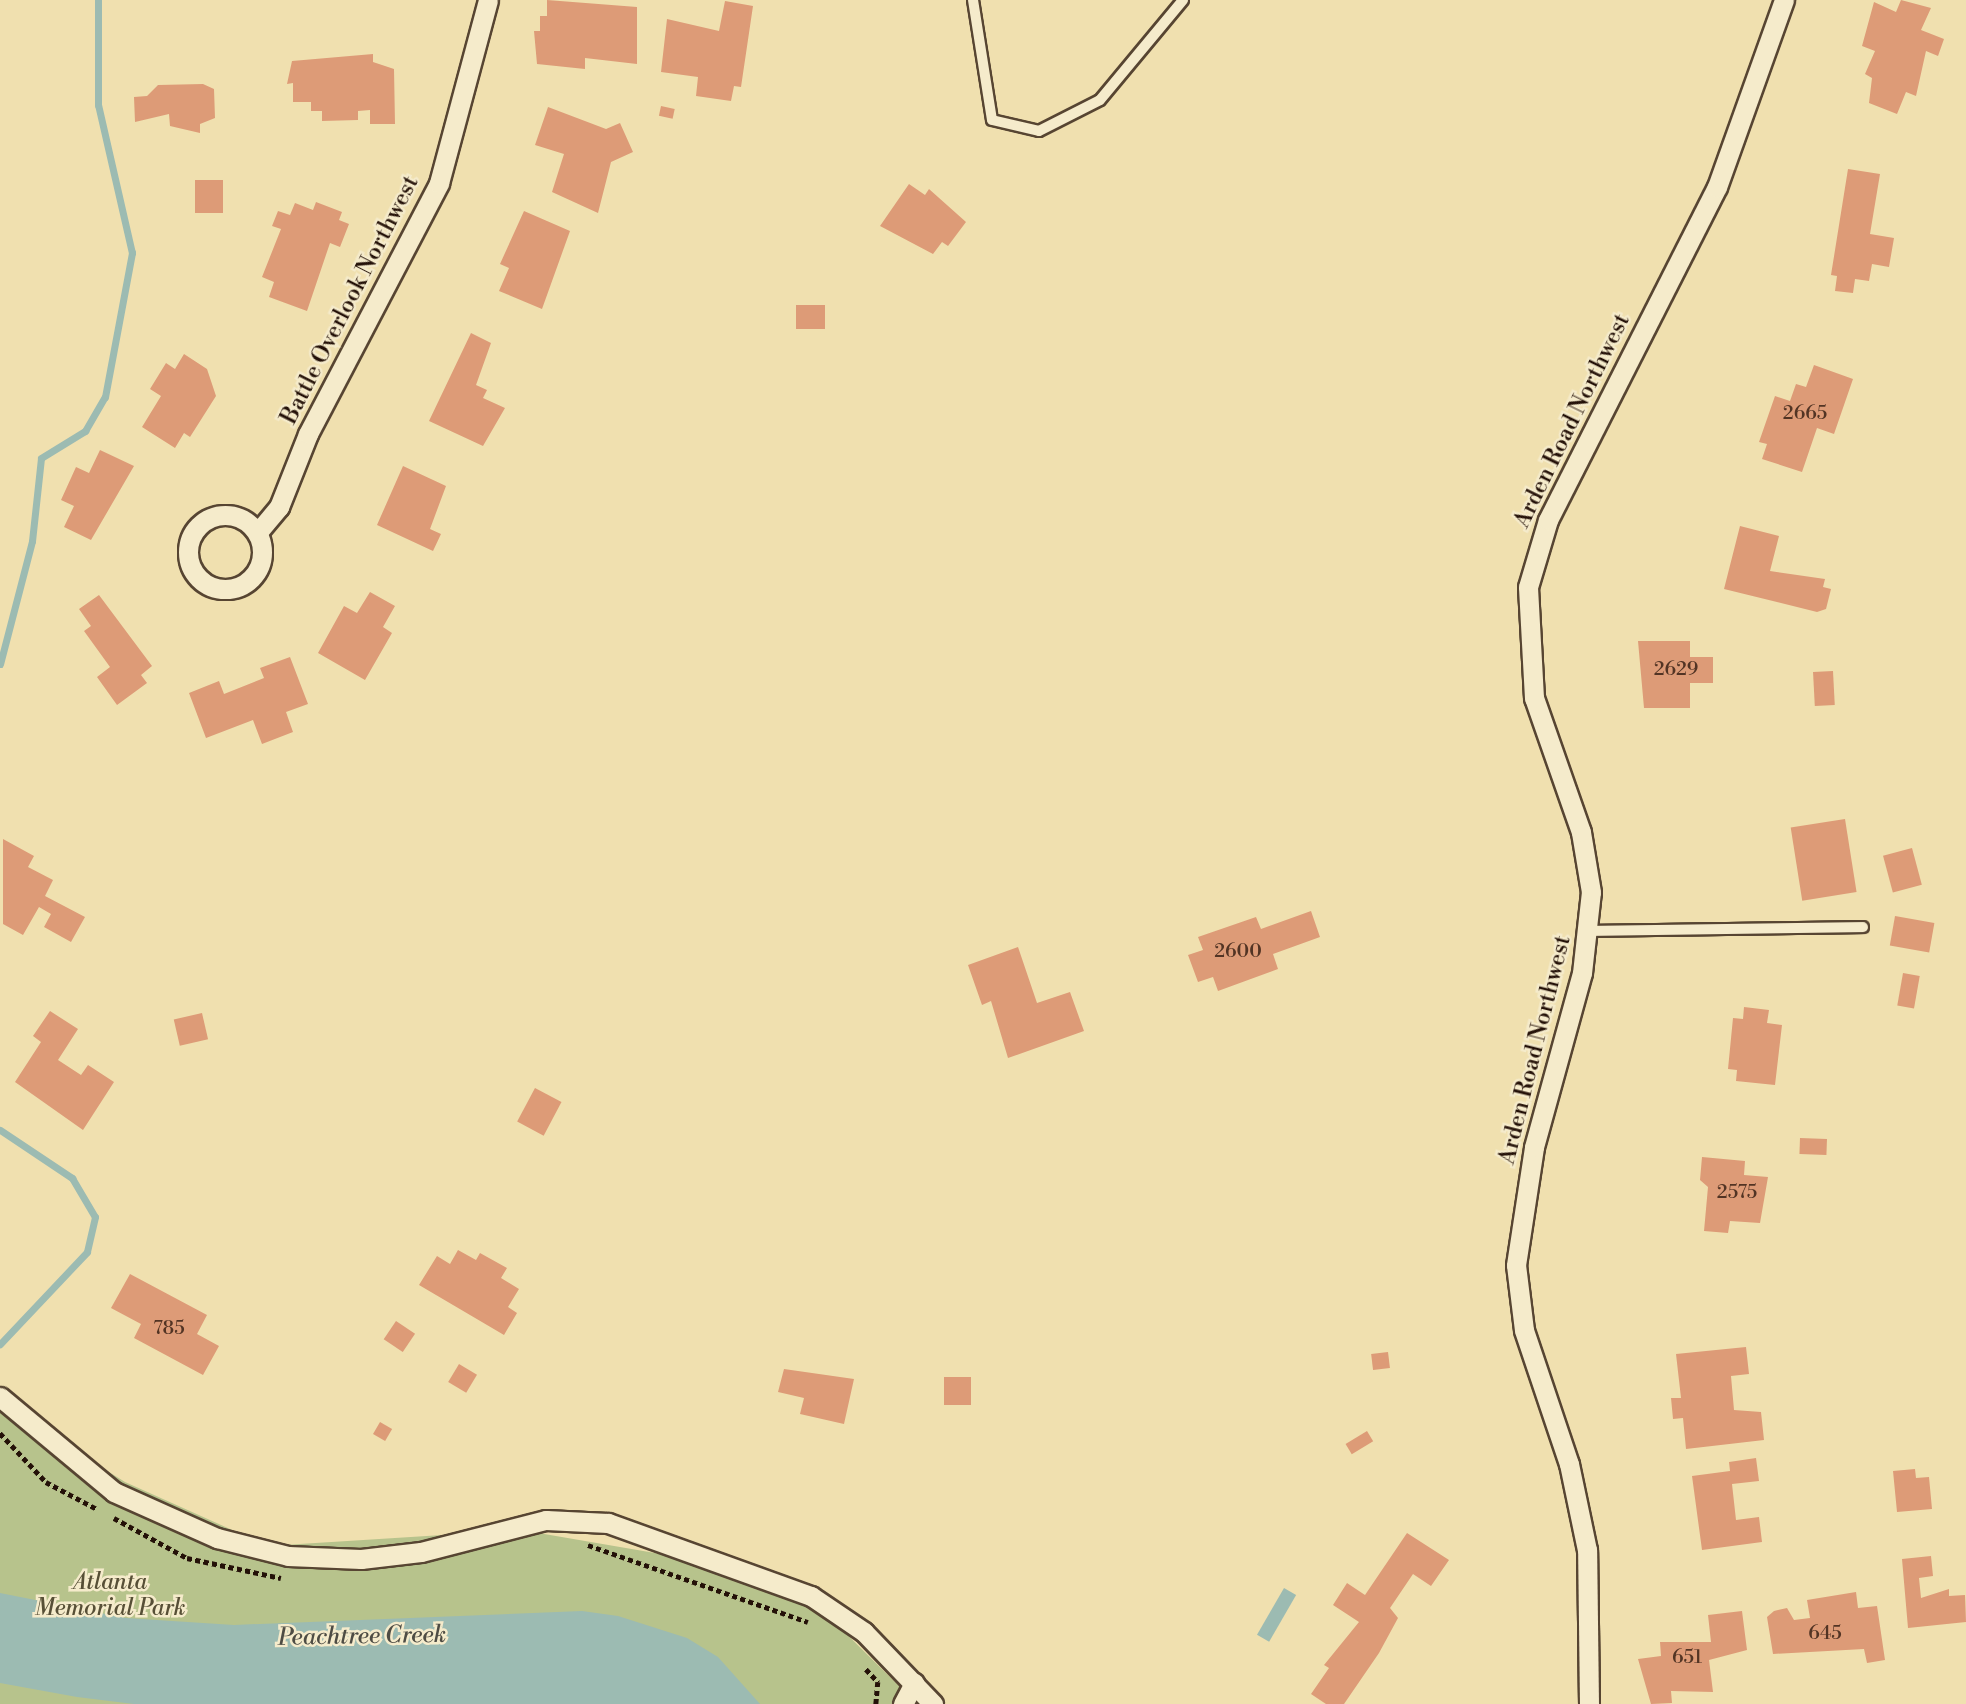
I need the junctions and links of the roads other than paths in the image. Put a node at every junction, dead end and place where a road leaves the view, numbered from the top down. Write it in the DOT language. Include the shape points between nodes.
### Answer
graph roads {
  1 [pos="488,0"];
  2 [pos="973,0"];
  3 [pos="1183,0"];
  4 [pos="1784,0"];
  5 [pos="258,532"];
  6 [pos="1863,927"];
  7 [pos="1590,931"];
  8 [pos="0,1397"];
  9 [pos="915,1683"];
  10 [pos="903,1704"];
  11 [pos="933,1704"];
  12 [pos="1589,1704"];
  1 -- 5 [label="street, Battle Overlook Northwest" via="439,183 308,434 279,507"];
  2 -- 3 [label="lane" via="992,120 1039,131 1100,100"];
  4 -- 7 [label="street, Arden Road Northwest" via="1717,187 1535,552 1528,621 1534,698 1581,832"];
  6 -- 7 [label="lane"];
  7 -- 12 [label="street, Arden Road Northwest" via="1534,1147 1516,1265 1524,1330 1569,1464 1587,1550"];
  8 -- 9 [label="street" via="114,1492 217,1538 288,1556 361,1559 421,1552 545,1520 608,1523 811,1596 864,1632"];
  9 -- 10 [label="street"];
  9 -- 11 [label="street"];
}
